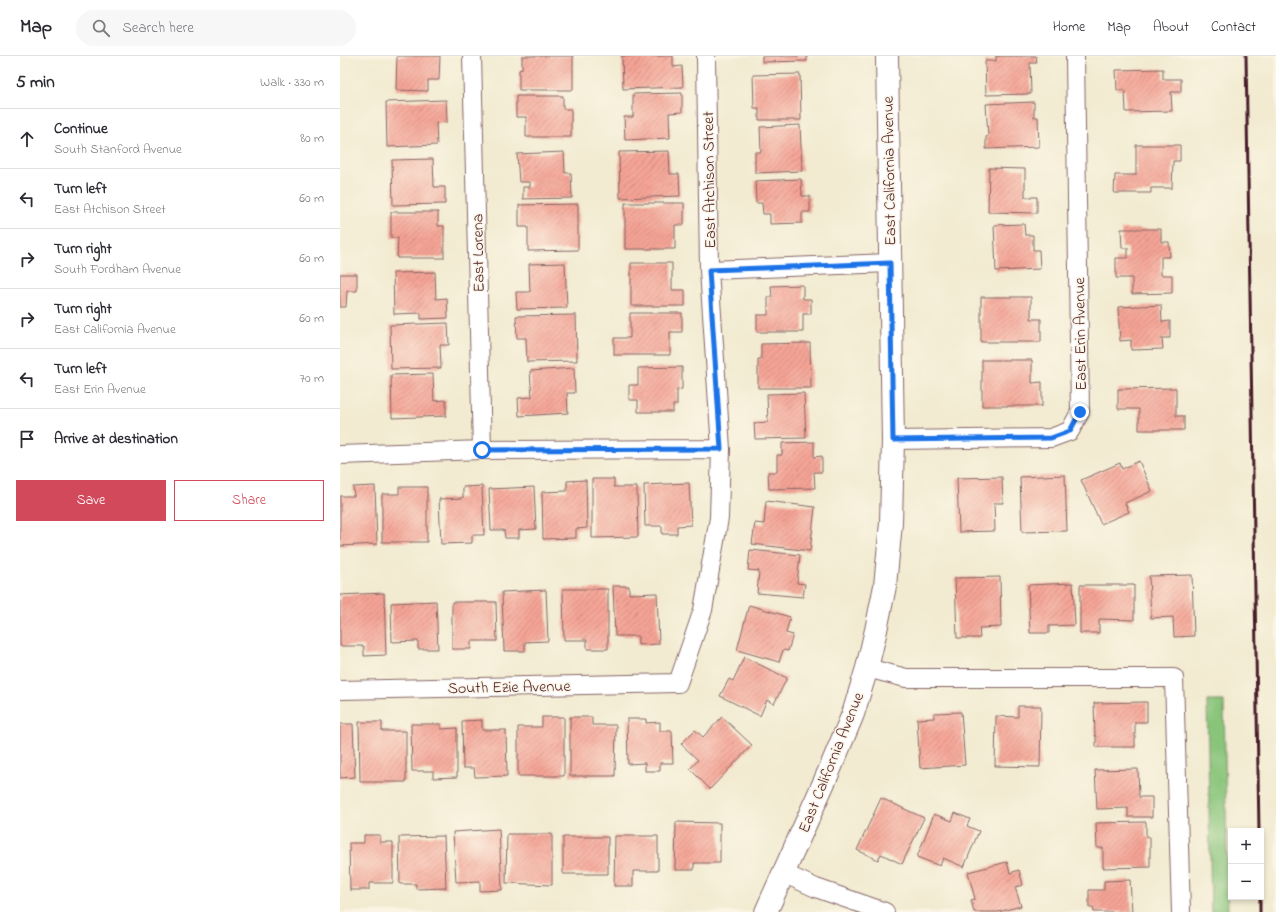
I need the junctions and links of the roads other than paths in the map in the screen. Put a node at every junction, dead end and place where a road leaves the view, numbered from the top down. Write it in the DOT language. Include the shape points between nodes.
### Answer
graph roads {
  1 [pos="472,56"];
  2 [pos="706,56"];
  3 [pos="887,56"];
  4 [pos="1075,56"];
  5 [pos="890,263"];
  6 [pos="709,270"];
  7 [pos="893,440"];
  8 [pos="721,449"];
  9 [pos="482,450"];
  10 [pos="340,455"];
  11 [pos="867,668"];
  12 [pos="678,683"];
  13 [pos="340,690"];
  14 [pos="782,873"];
  15 [pos="766,912"];
  16 [pos="885,912"];
  17 [pos="1181,912"];
  1 -- 9 [label="street, East Lorena"];
  2 -- 6 [label="street, East Atchison Street"];
  3 -- 5 [label="street, East California Avenue"];
  4 -- 7 [label="street, East Erin Avenue" via="1080,412 1070,431 1051,438"];
  5 -- 6 [label="street"];
  5 -- 7 [label="street, East California Avenue"];
  6 -- 8 [label="street, East Atchison Street"];
  7 -- 11 [label="street, East California Avenue" via="891,523 885,586"];
  8 -- 9 [label="street"];
  8 -- 12 [label="street, East Atchison Street" via="719,518 706,595"];
  9 -- 10 [label="street"];
  11 -- 14 [label="street, East California Avenue" via="853,714"];
  11 -- 17 [label="street" via="906,678 1174,678"];
  12 -- 13 [label="street, South Ezie Avenue"];
  14 -- 15 [label="street, East California Avenue"];
  14 -- 16 [label="street"];
}
